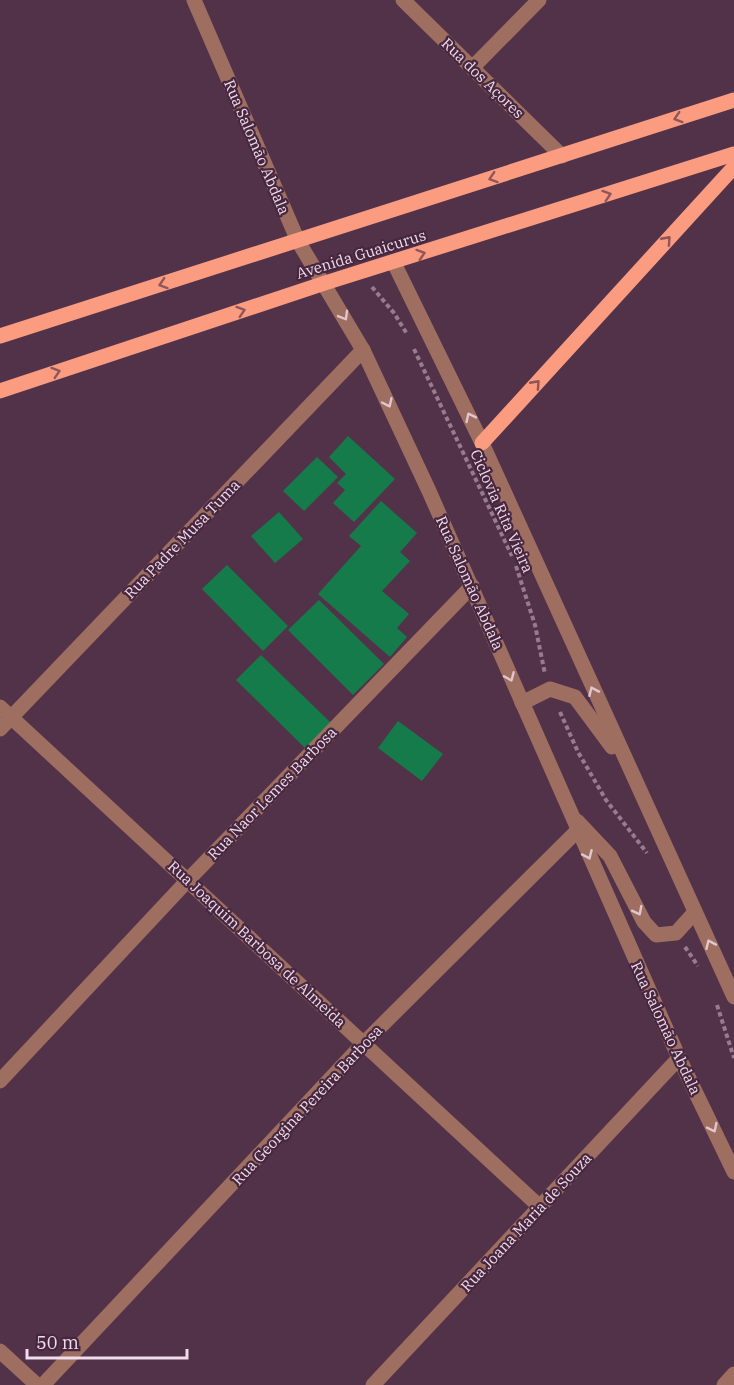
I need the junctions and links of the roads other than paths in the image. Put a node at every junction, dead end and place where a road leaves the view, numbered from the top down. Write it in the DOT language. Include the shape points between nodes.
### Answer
graph roads {
  1 [pos="194,0"];
  2 [pos="402,0"];
  3 [pos="539,0"];
  4 [pos="472,68"];
  5 [pos="734,100"];
  6 [pos="734,154"];
  7 [pos="562,156"];
  8 [pos="734,166"];
  9 [pos="298,241"];
  10 [pos="394,263"];
  11 [pos="325,283"];
  12 [pos="0,336"];
  13 [pos="363,350"];
  14 [pos="16,386"];
  15 [pos="0,391"];
  16 [pos="0,401"];
  17 [pos="482,443"];
  18 [pos="472,586"];
  19 [pos="522,703"];
  20 [pos="6,712"];
  21 [pos="0,729"];
  22 [pos="631,774"];
  23 [pos="569,813"];
  24 [pos="577,831"];
  25 [pos="188,880"];
  26 [pos="695,912"];
  27 [pos="734,998"];
  28 [pos="364,1043"];
  29 [pos="679,1058"];
  30 [pos="0,1081"];
  31 [pos="734,1172"];
  32 [pos="540,1207"];
  33 [pos="0,1351"];
  34 [pos="734,1374"];
  35 [pos="37,1385"];
  36 [pos="43,1385"];
  37 [pos="373,1385"];
  38 [pos="724,1385"];
  1 -- 9 [label="street, Rua Salomão Abdala"];
  2 -- 4 [label="street, Rua dos Açores"];
  3 -- 4 [label="street"];
  4 -- 7 [label="street, Rua dos Açores"];
  5 -- 7 [label="main road, Avenida Guaicurus, one-way"];
  10 -- 6 [label="main road, Avenida Guaicurus, one-way"];
  7 -- 9 [label="main road, Avenida Guaicurus, one-way"];
  17 -- 8 [label="main road, one-way"];
  9 -- 11 [label="street, Rua Salomão Abdala"];
  9 -- 12 [label="main road, Avenida Guaicurus, one-way"];
  10 -- 11 [label="main road, Avenida Guaicurus"];
  17 -- 10 [label="street, one-way"];
  11 -- 13 [label="street, Rua Salomão Abdala, one-way"];
  14 -- 11 [label="main road, Avenida Guaicurus, one-way"];
  13 -- 18 [label="street, Rua Salomão Abdala, one-way"];
  13 -- 20 [label="street, Rua Padre Musa Tuma"];
  14 -- 15 [label="main road, Avenida Guaicurus"];
  14 -- 16 [label="street"];
  22 -- 17 [label="street, one-way"];
  18 -- 19 [label="street, Rua Salomão Abdala, one-way"];
  18 -- 25 [label="street, Rua Naor Lemes Barbosa"];
  19 -- 22 [label="street" via="550,689 575,697"];
  19 -- 23 [label="street, Rua Salomão Abdala"];
  20 -- 21 [label="street, Rua Padre Musa Tuma"];
  20 -- 25 [label="street, Rua Joaquim Barbosa de Almeida"];
  22 -- 26 [label="street"];
  23 -- 24 [label="street, Rua Salomão Abdala"];
  23 -- 26 [label="street, one-way" via="610,856 644,922 656,934 676,933"];
  24 -- 28 [label="street, Rua Georgina Pereira Barbosa"];
  24 -- 29 [label="street, Rua Salomão Abdala, one-way"];
  25 -- 28 [label="street, Rua Joaquim Barbosa de Almeida"];
  25 -- 30 [label="street, Rua Naor Lemes Barbosa"];
  27 -- 26 [label="street, one-way"];
  28 -- 32 [label="street, Rua Joaquim Barbosa de Almeida"];
  28 -- 36 [label="street, Rua Georgina Pereira Barbosa"];
  29 -- 31 [label="street, Rua Salomão Abdala, one-way"];
  29 -- 32 [label="street, Rua Joana Maria de Souza"];
  32 -- 37 [label="street, Rua Joana Maria de Souza"];
  33 -- 35 [label="street"];
  34 -- 38 [label="street"];
}
